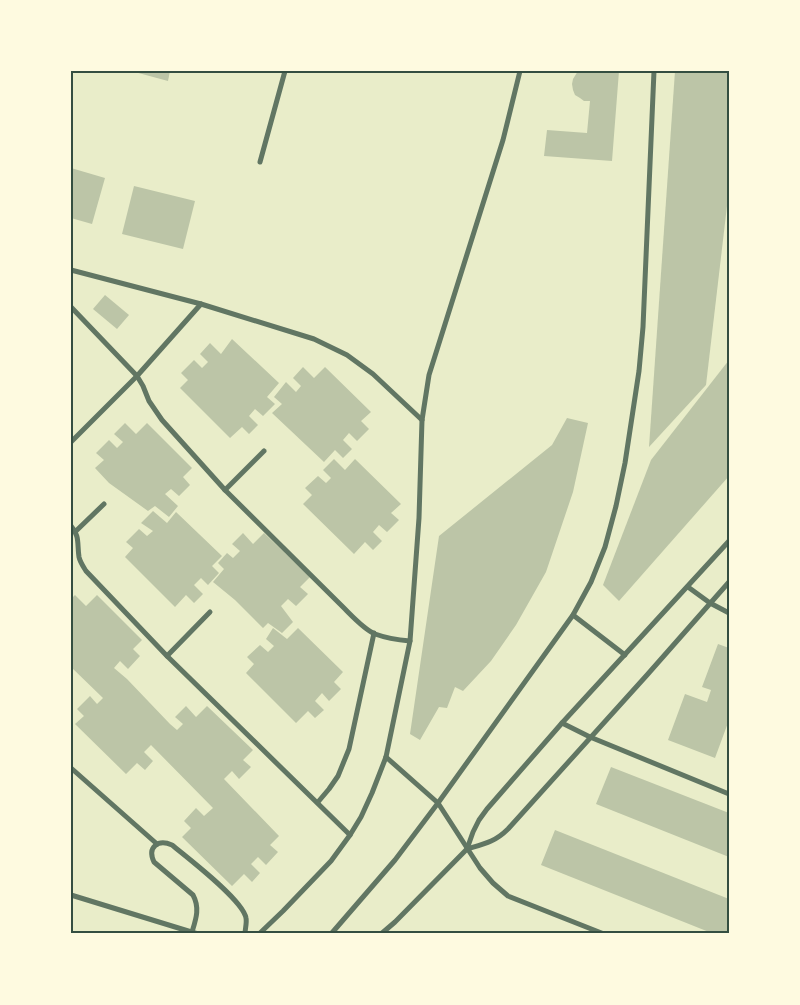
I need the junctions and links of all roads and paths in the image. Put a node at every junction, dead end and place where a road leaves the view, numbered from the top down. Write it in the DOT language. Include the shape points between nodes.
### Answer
graph roads {
  1 [pos="285,71"];
  2 [pos="520,71"];
  3 [pos="654,71"];
  4 [pos="260,162"];
  5 [pos="71,270"];
  6 [pos="201,304"];
  7 [pos="71,307"];
  8 [pos="137,376"];
  9 [pos="422,420"];
  10 [pos="71,442"];
  11 [pos="264,451"];
  12 [pos="225,490"];
  13 [pos="104,504"];
  14 [pos="71,526"];
  15 [pos="76,531"];
  16 [pos="729,541"];
  17 [pos="729,582"];
  18 [pos="688,587"];
  19 [pos="710,602"];
  20 [pos="210,612"];
  21 [pos="729,613"];
  22 [pos="573,615"];
  23 [pos="374,633"];
  24 [pos="410,641"];
  25 [pos="625,655"];
  26 [pos="167,656"];
  27 [pos="562,723"];
  28 [pos="590,737"];
  29 [pos="386,756"];
  30 [pos="71,768"];
  31 [pos="729,794"];
  32 [pos="318,802"];
  33 [pos="438,803"];
  34 [pos="350,835"];
  35 [pos="157,844"];
  36 [pos="467,849"];
  37 [pos="71,895"];
  38 [pos="195,933"];
  39 [pos="245,934"];
  40 [pos="259,934"];
  41 [pos="331,934"];
  42 [pos="381,934"];
  43 [pos="604,934"];
  1 -- 4 [label="street"];
  2 -- 9 [label="street" via="503,140 429,375"];
  3 -- 22 [label="street" via="639,371 625,463 605,547"];
  5 -- 6 [label="street"];
  6 -- 8 [label="street"];
  6 -- 9 [label="street" via="314,338 373,374"];
  7 -- 8 [label="street"];
  8 -- 10 [label="street"];
  8 -- 12 [label="street" via="162,420"];
  9 -- 24 [label="street"];
  11 -- 12 [label="street"];
  12 -- 23 [label="street" via="360,624"];
  13 -- 15 [label="street"];
  14 -- 15 [label="street"];
  15 -- 26 [label="street" via="80,563"];
  16 -- 18 [label="street"];
  17 -- 19 [label="street"];
  18 -- 19 [label="street"];
  18 -- 25 [label="street"];
  19 -- 21 [label="street"];
  19 -- 28 [label="street"];
  20 -- 26 [label="street"];
  22 -- 25 [label="street"];
  22 -- 33 [label="street"];
  23 -- 24 [label="street"];
  23 -- 32 [label="street" via="349,749 338,776"];
  24 -- 29 [label="street"];
  25 -- 27 [label="street"];
  26 -- 32 [label="street"];
  27 -- 28 [label="street"];
  27 -- 36 [label="street" via="487,809"];
  28 -- 31 [label="street"];
  28 -- 36 [label="street" via="499,837"];
  29 -- 33 [label="street"];
  29 -- 34 [label="street" via="369,801"];
  30 -- 35 [label="street"];
  32 -- 34 [label="street"];
  33 -- 36 [label="street"];
  33 -- 41 [label="street" via="395,860"];
  34 -- 40 [label="street" via="331,861"];
  35 -- 38 [label="street" via="152,849 154,862 193,894 196,901"];
  35 -- 39 [label="street" via="165,842 172,845 234,897 246,918"];
  36 -- 42 [label="street"];
  36 -- 43 [label="street" via="493,883 508,896"];
  37 -- 38 [label="street"];
}
